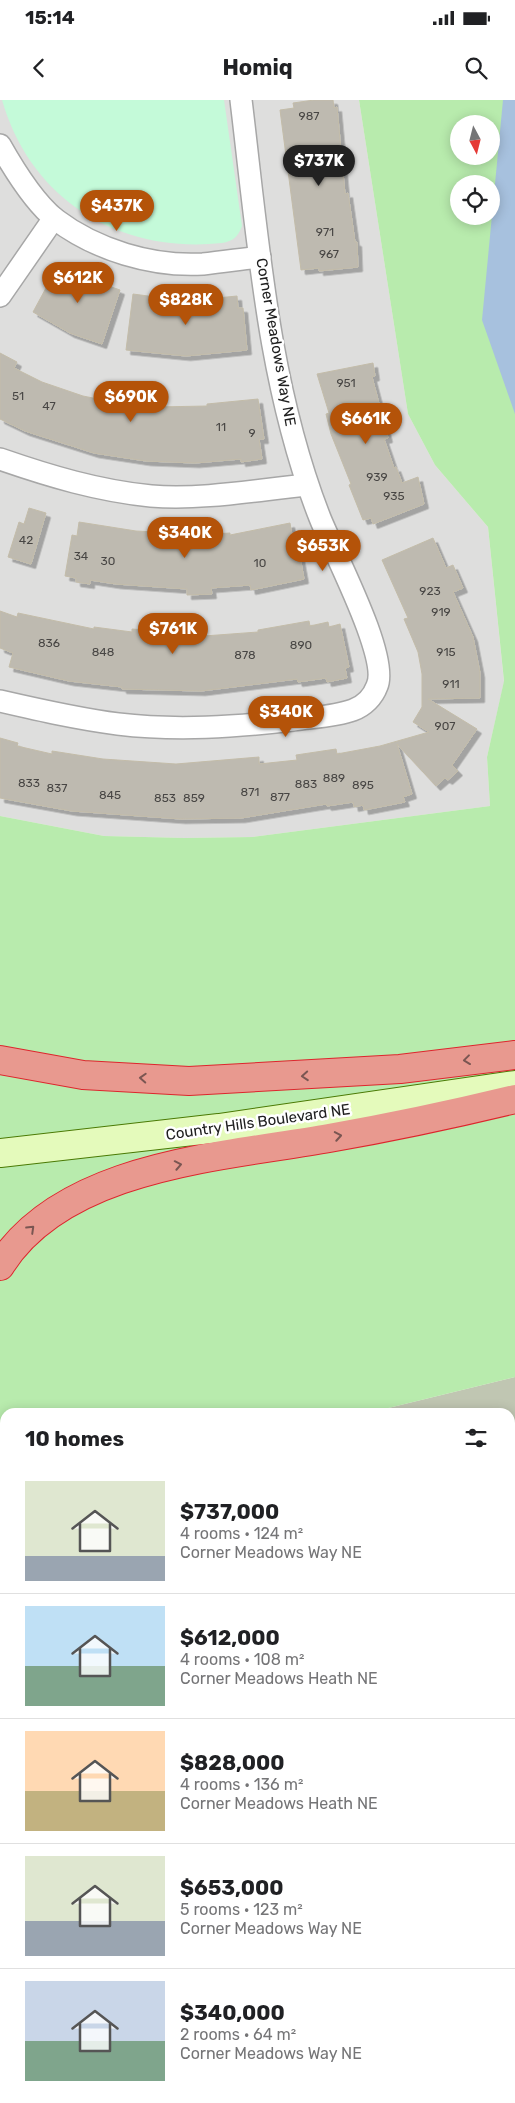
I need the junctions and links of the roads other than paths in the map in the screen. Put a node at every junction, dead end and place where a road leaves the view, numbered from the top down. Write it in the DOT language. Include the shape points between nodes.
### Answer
graph roads {
  1 [pos="241,100"];
  2 [pos="0,145"];
  3 [pos="54,218"];
  4 [pos="260,256"];
  5 [pos="0,296"];
  6 [pos="0,459"];
  7 [pos="307,485"];
  8 [pos="0,701"];
  9 [pos="515,1055"];
  10 [pos="0,1060"];
  11 [pos="515,1085"];
  12 [pos="515,1099"];
  13 [pos="0,1153"];
  14 [pos="0,1266"];
  1 -- 4 [label="street, Corner Meadows Way NE"];
  2 -- 3 [label="street" via="15,170"];
  3 -- 4 [label="street" via="80,235 113,250 142,258 202,264"];
  3 -- 5 [label="street"];
  4 -- 7 [label="street, Corner Meadows Way NE" via="279,378"];
  6 -- 7 [label="street" via="102,489 152,496 206,496"];
  7 -- 8 [label="street, Corner Meadows Way NE" via="334,554 376,645 381,670 378,685 368,701 354,710 334,715 237,726 184,728 119,724"];
  9 -- 10 [label="highway, one-way" via="400,1069 189,1081 83,1075"];
  11 -- 13 [label="main road, Country Hills Boulevard NE" via="219,1128"];
  14 -- 12 [label="highway, one-way" via="17,1242 37,1223 91,1191 127,1177 195,1161 405,1125"];
}
